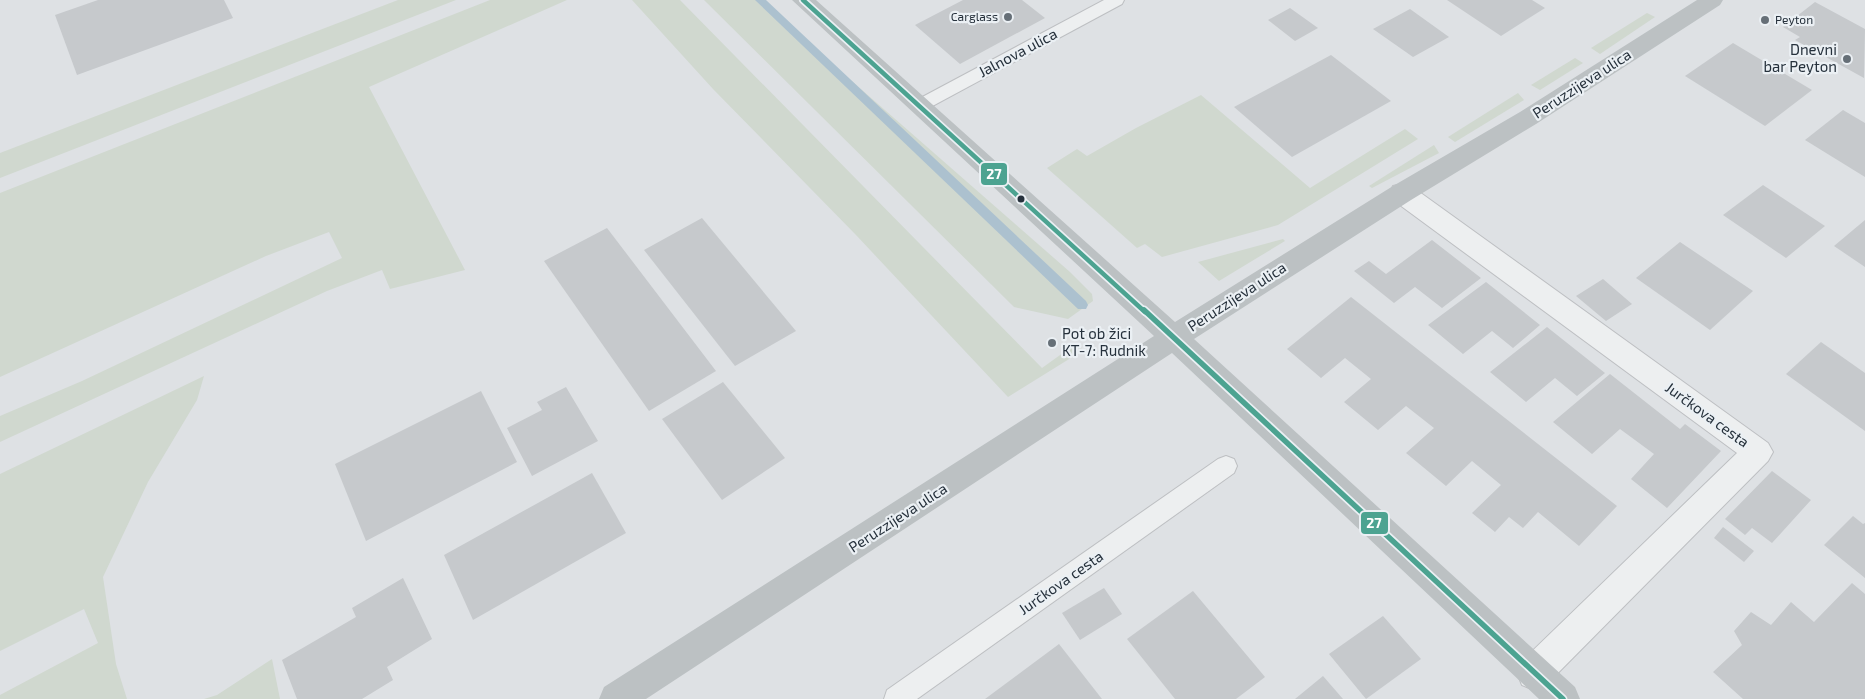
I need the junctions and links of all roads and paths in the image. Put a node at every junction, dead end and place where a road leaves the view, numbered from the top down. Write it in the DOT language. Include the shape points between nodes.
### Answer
graph roads {
  1 [pos="803,0"];
  2 [pos="1116,0"];
  3 [pos="1712,0"];
  4 [pos="919,106"];
  5 [pos="1402,192"];
  6 [pos="1174,338"];
  7 [pos="1226,466"];
  8 [pos="1534,673"];
  9 [pos="616,699"];
  10 [pos="896,699"];
  11 [pos="1563,699"];
  1 -- 4 [label="main road"];
  2 -- 4 [label="lane, Jalnova ulica"];
  3 -- 5 [label="main road, Peruzzijeva ulica" via="1528,118"];
  4 -- 6 [label="main road"];
  5 -- 6 [label="main road, Peruzzijeva ulica"];
  5 -- 8 [label="street, Jurčkova cesta" via="1758,452"];
  6 -- 8 [label="main road"];
  6 -- 9 [label="main road, Peruzzijeva ulica"];
  7 -- 10 [label="lane, Jurčkova cesta"];
  8 -- 11 [label="main road"];
}
